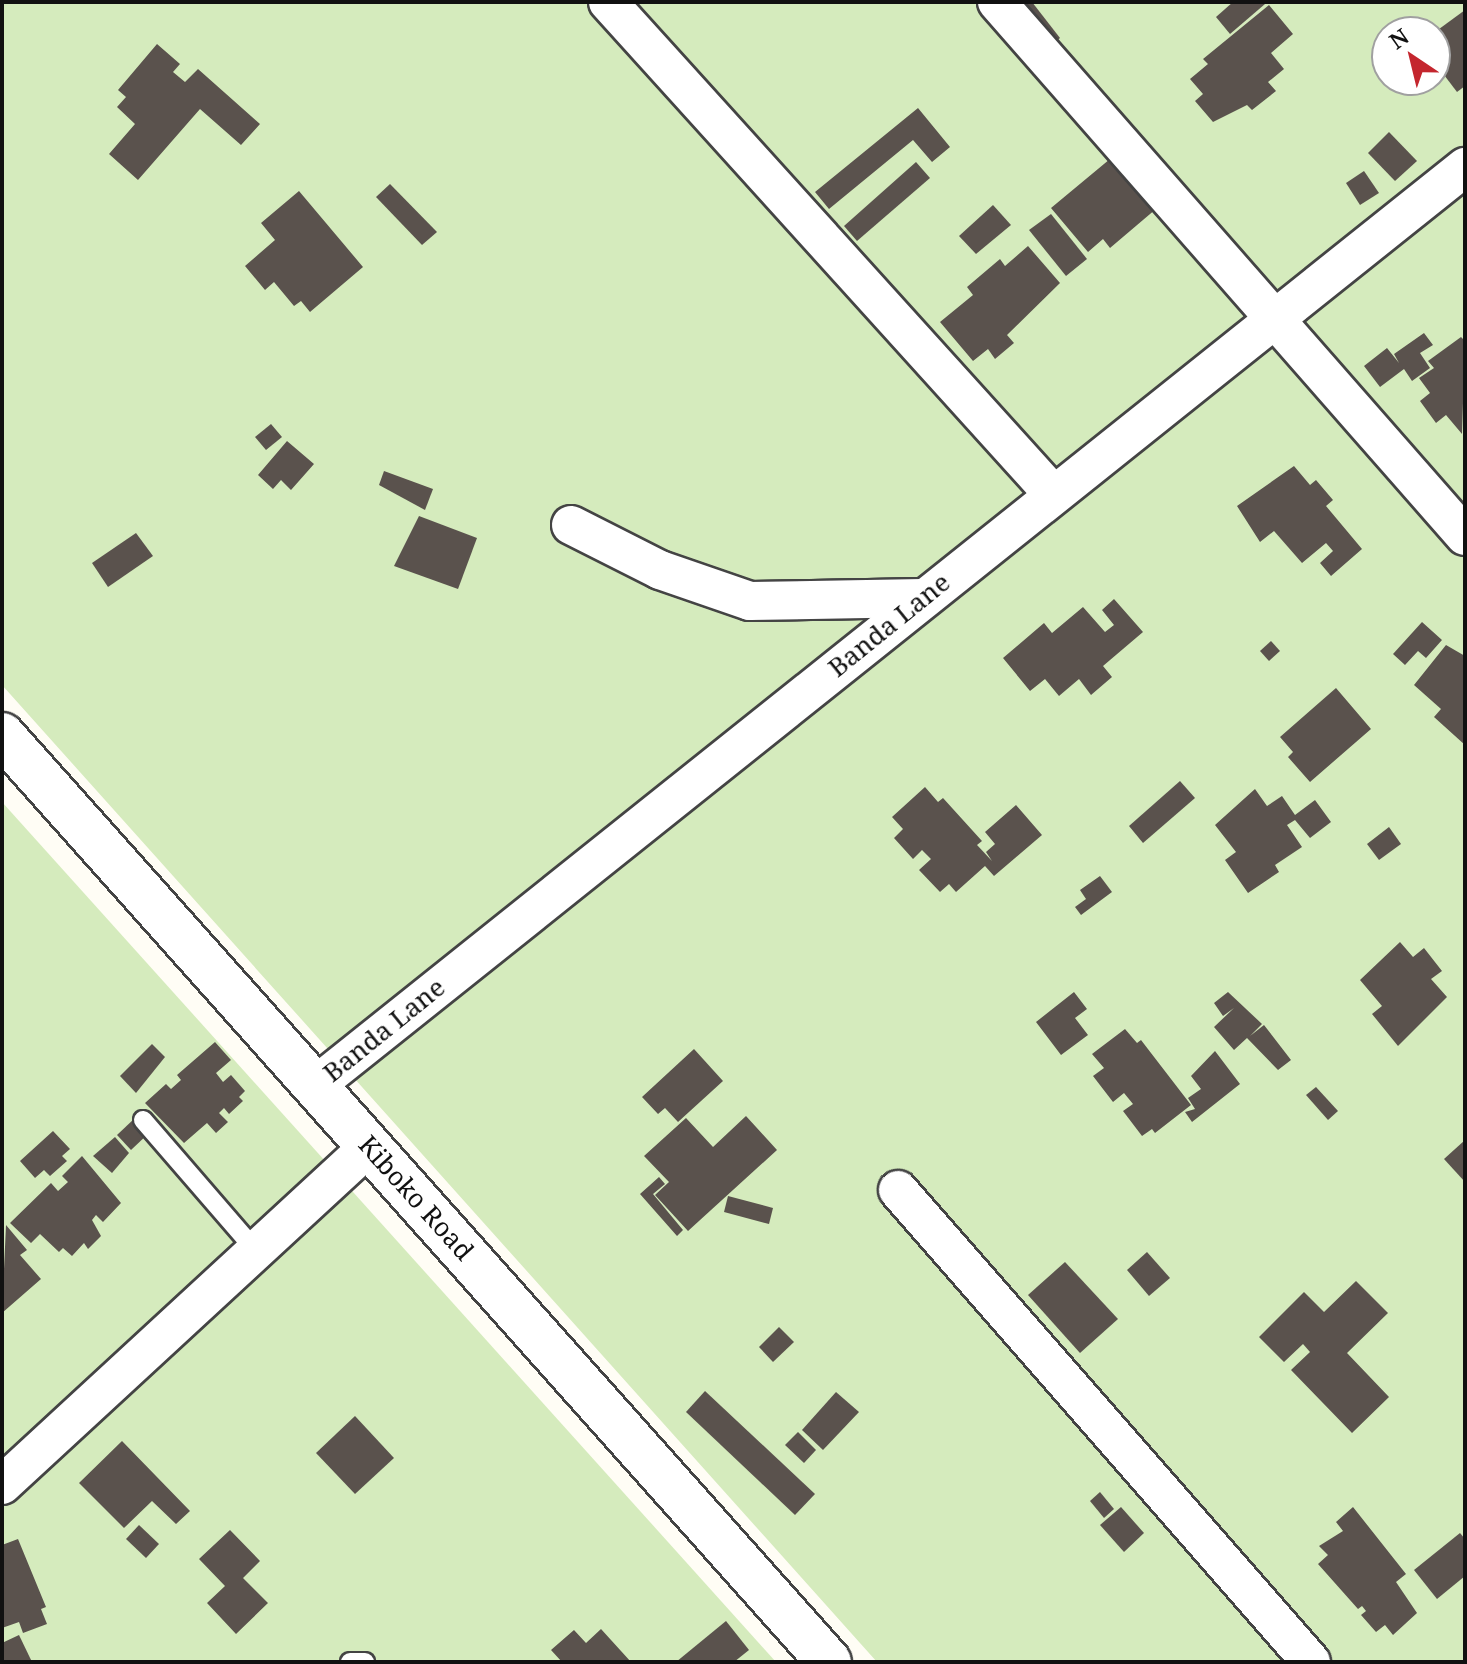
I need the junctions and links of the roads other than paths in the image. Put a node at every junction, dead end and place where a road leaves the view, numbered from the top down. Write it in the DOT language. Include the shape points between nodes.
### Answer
graph roads {
  1 [pos="608,2"];
  2 [pos="997,2"];
  3 [pos="1465,167"];
  4 [pos="1277,318"];
  5 [pos="1053,494"];
  6 [pos="571,525"];
  7 [pos="1465,536"];
  8 [pos="923,598"];
  9 [pos="2,735"];
  10 [pos="316,1085"];
  11 [pos="143,1120"];
  12 [pos="369,1146"];
  13 [pos="898,1190"];
  14 [pos="258,1253"];
  15 [pos="2,1485"];
  16 [pos="812,1656"];
  17 [pos="350,1662"];
  18 [pos="365,1662"];
  19 [pos="1311,1662"];
  1 -- 5 [label="street"];
  2 -- 4 [label="street"];
  3 -- 4 [label="street, Banda Lane"];
  4 -- 5 [label="street, Banda Lane"];
  4 -- 7 [label="street"];
  5 -- 8 [label="street, Banda Lane"];
  6 -- 8 [label="street" via="660,570 750,601"];
  8 -- 10 [label="street, Banda Lane"];
  9 -- 10 [label="street, Kiboko Road"];
  10 -- 12 [label="street, Kiboko Road"];
  11 -- 14 [label="lane"];
  12 -- 14 [label="street"];
  12 -- 16 [label="street, Kiboko Road"];
  13 -- 19 [label="street"];
  14 -- 15 [label="street"];
  17 -- 18 [label="lane"];
}
